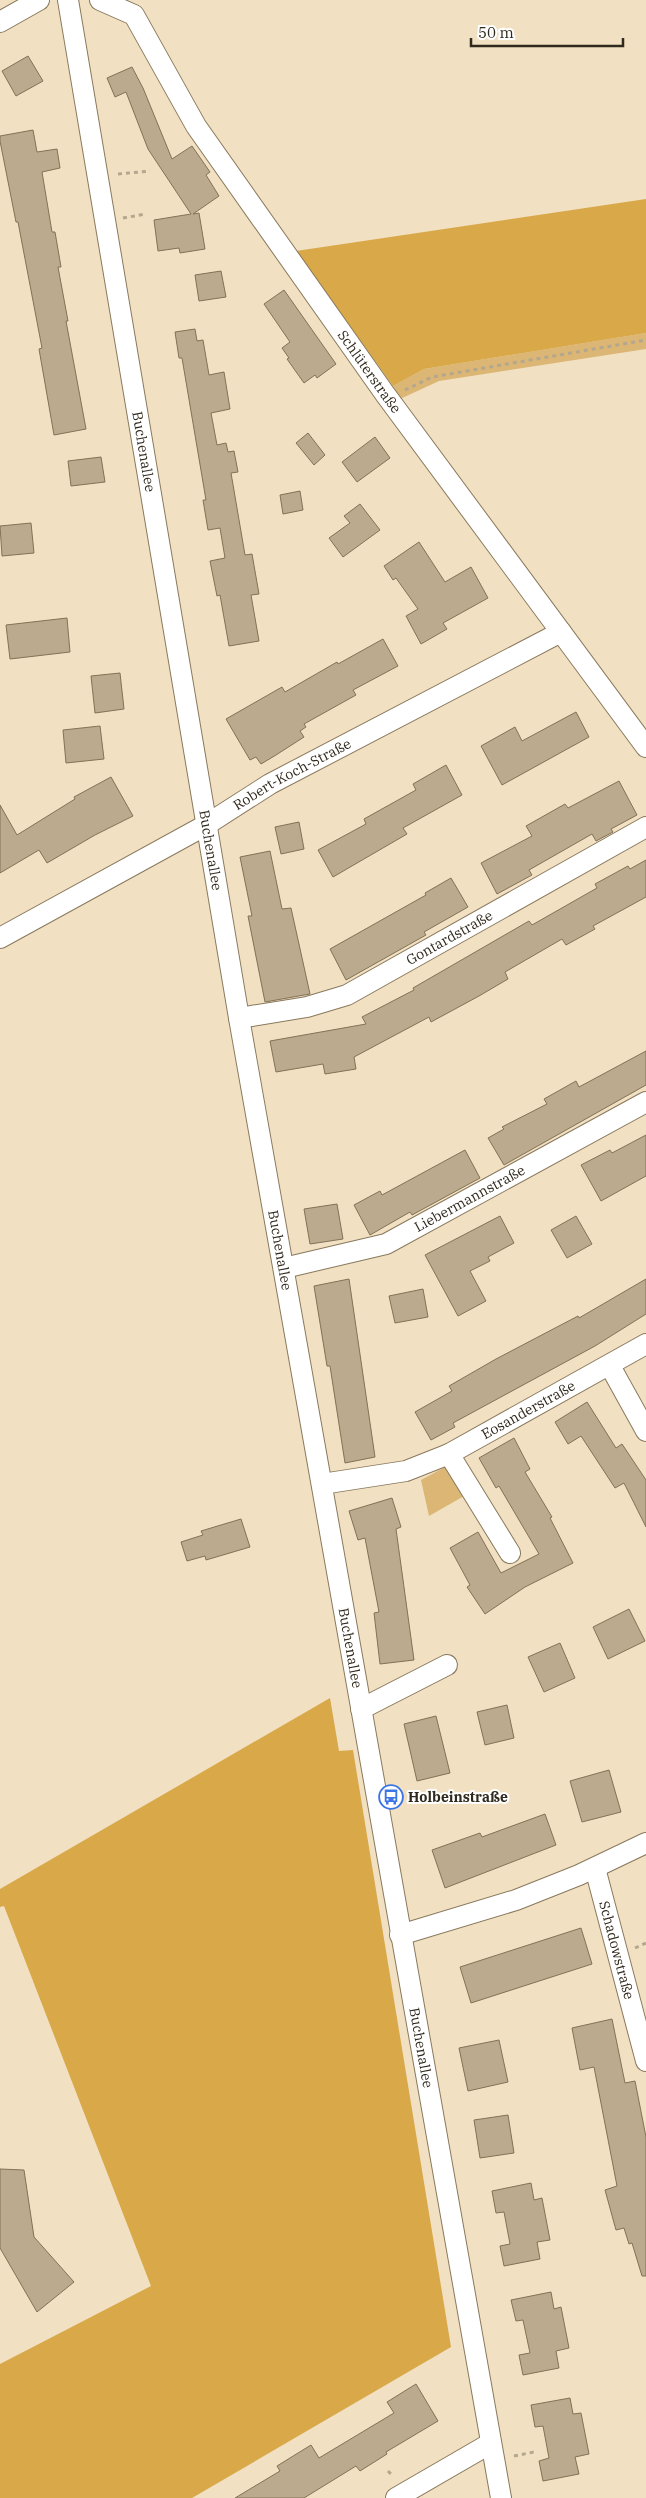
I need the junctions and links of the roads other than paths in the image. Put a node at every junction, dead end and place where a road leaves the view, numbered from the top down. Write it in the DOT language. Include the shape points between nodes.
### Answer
graph roads {
  1 [pos="39,0"];
  2 [pos="68,0"];
  3 [pos="100,0"];
  4 [pos="0,22"];
  5 [pos="561,632"];
  6 [pos="646,747"];
  7 [pos="206,825"];
  8 [pos="646,827"];
  9 [pos="0,938"];
  10 [pos="239,1018"];
  11 [pos="646,1102"];
  12 [pos="284,1268"];
  13 [pos="646,1344"];
  14 [pos="610,1366"];
  15 [pos="646,1431"];
  16 [pos="449,1454"];
  17 [pos="322,1484"];
  18 [pos="510,1553"];
  19 [pos="447,1665"];
  20 [pos="361,1709"];
  21 [pos="646,1843"];
  22 [pos="594,1868"];
  23 [pos="400,1935"];
  24 [pos="646,2061"];
  25 [pos="491,2443"];
  26 [pos="396,2498"];
  27 [pos="501,2498"];
  1 -- 4 [label="street"];
  2 -- 7 [label="street, Buchenallee"];
  3 -- 5 [label="street, Schlüterstraße" via="134,15 196,126 389,399"];
  5 -- 6 [label="street, Schlüterstraße"];
  5 -- 7 [label="street, Robert-Koch-Straße" via="270,784"];
  7 -- 9 [label="street, Robert-Koch-Straße"];
  7 -- 10 [label="street, Buchenallee"];
  8 -- 10 [label="street, Gontardstraße" via="347,995 307,1007"];
  10 -- 12 [label="street, Buchenallee"];
  11 -- 12 [label="street, Liebermannstraße" via="386,1244"];
  12 -- 17 [label="street, Buchenallee"];
  13 -- 14 [label="street, Eosanderstraße"];
  14 -- 15 [label="street"];
  14 -- 16 [label="street, Eosanderstraße"];
  16 -- 17 [label="street, Eosanderstraße" via="406,1471"];
  16 -- 18 [label="street"];
  17 -- 20 [label="street, Buchenallee"];
  19 -- 20 [label="street"];
  20 -- 23 [label="street, Buchenallee"];
  21 -- 22 [label="street"];
  22 -- 23 [label="street" via="516,1900"];
  22 -- 24 [label="street, Schadowstraße"];
  23 -- 25 [label="street, Buchenallee"];
  25 -- 26 [label="street"];
  25 -- 27 [label="street, Buchenallee"];
}
